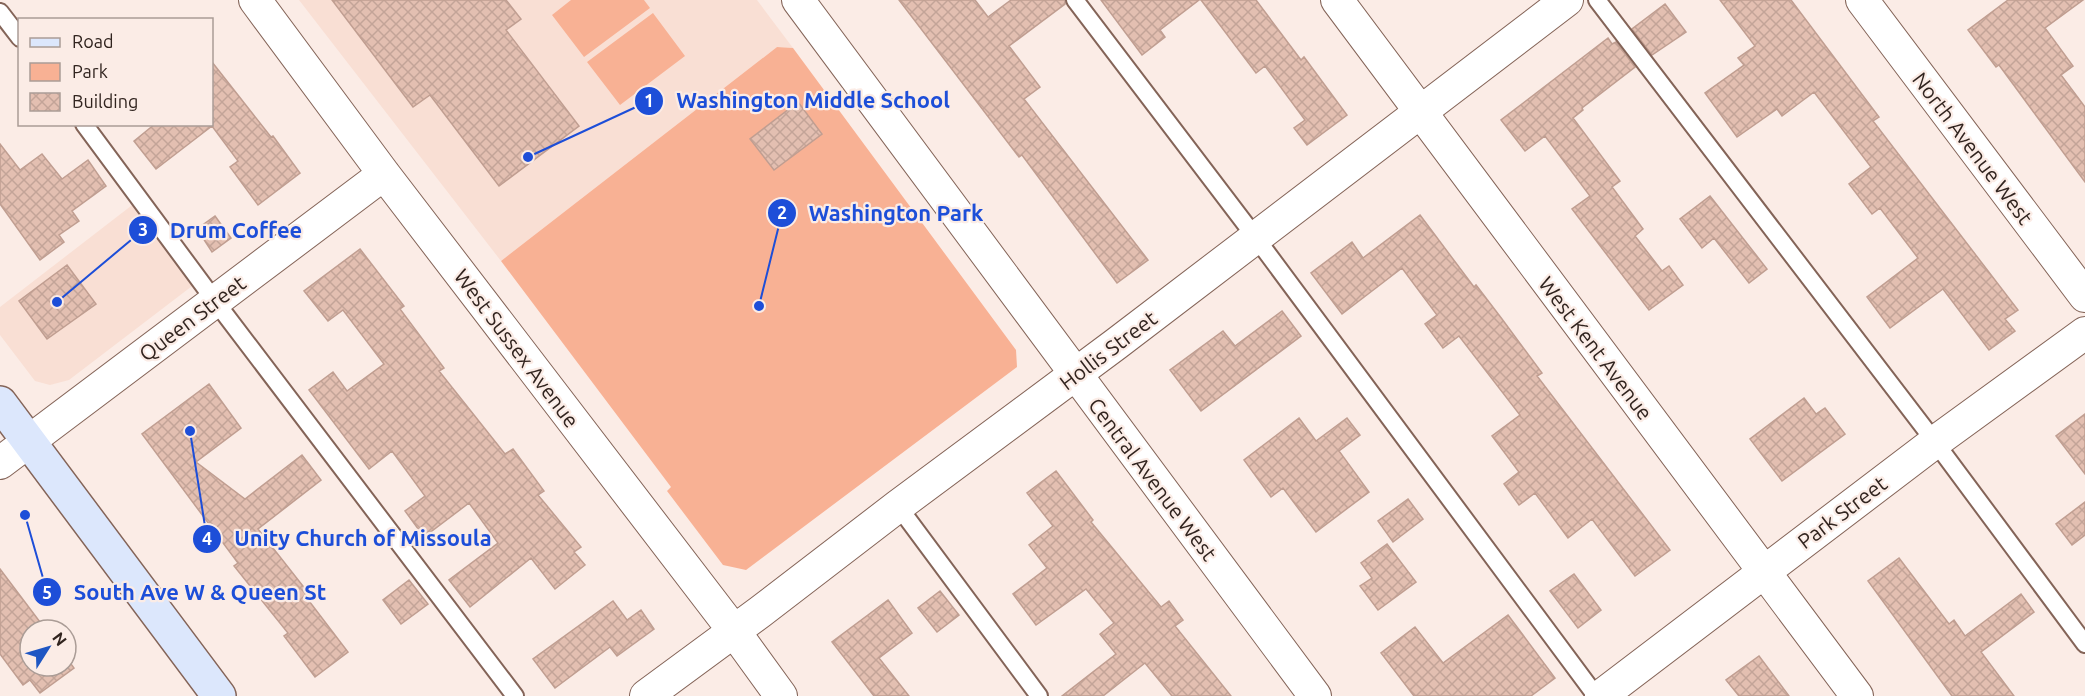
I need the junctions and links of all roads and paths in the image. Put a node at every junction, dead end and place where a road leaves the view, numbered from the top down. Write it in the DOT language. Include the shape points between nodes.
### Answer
graph roads {
  1 [pos="255,0"];
  2 [pos="798,0"];
  3 [pos="1075,0"];
  4 [pos="1337,0"];
  5 [pos="1567,0"];
  6 [pos="1597,0"];
  7 [pos="1862,0"];
  8 [pos="0,12"];
  9 [pos="18,35"];
  10 [pos="1420,111"];
  11 [pos="85,126"];
  12 [pos="384,174"];
  13 [pos="1256,238"];
  14 [pos="2085,296"];
  15 [pos="215,301"];
  16 [pos="2085,333"];
  17 [pos="1076,374"];
  18 [pos="0,403"];
  19 [pos="29,442"];
  20 [pos="1935,442"];
  21 [pos="0,463"];
  22 [pos="898,506"];
  23 [pos="1763,572"];
  24 [pos="734,631"];
  25 [pos="2085,644"];
  26 [pos="219,696"];
  27 [pos="515,696"];
  28 [pos="646,696"];
  29 [pos="781,696"];
  30 [pos="1039,696"];
  31 [pos="1316,696"];
  32 [pos="1596,696"];
  33 [pos="1601,696"];
  34 [pos="1857,696"];
  1 -- 12 [label="street, West Sussex Avenue"];
  2 -- 17 [label="street, Central Avenue West"];
  3 -- 13 [label="lane"];
  4 -- 10 [label="street, West Kent Avenue"];
  5 -- 10 [label="street, Hollis Street"];
  6 -- 20 [label="lane"];
  7 -- 14 [label="street, North Avenue West"];
  8 -- 9 [label="lane"];
  10 -- 13 [label="street, Hollis Street"];
  10 -- 23 [label="street, West Kent Avenue"];
  11 -- 15 [label="lane"];
  12 -- 15 [label="street, Queen Street"];
  12 -- 24 [label="street, West Sussex Avenue"];
  13 -- 17 [label="street, Hollis Street"];
  13 -- 32 [label="lane"];
  15 -- 19 [label="street, Queen Street"];
  15 -- 27 [label="lane"];
  16 -- 20 [label="street, Park Street"];
  17 -- 22 [label="street, Hollis Street"];
  17 -- 31 [label="street, Central Avenue West"];
  18 -- 19 [label="street"];
  19 -- 21 [label="street, Queen Street"];
  19 -- 26 [label="street"];
  20 -- 23 [label="street, Park Street"];
  20 -- 25 [label="lane"];
  22 -- 24 [label="street, Hollis Street"];
  22 -- 30 [label="lane"];
  23 -- 33 [label="street, Park Street"];
  23 -- 34 [label="street, West Kent Avenue"];
  24 -- 28 [label="street, Hollis Street"];
  24 -- 29 [label="street, West Sussex Avenue"];
}
